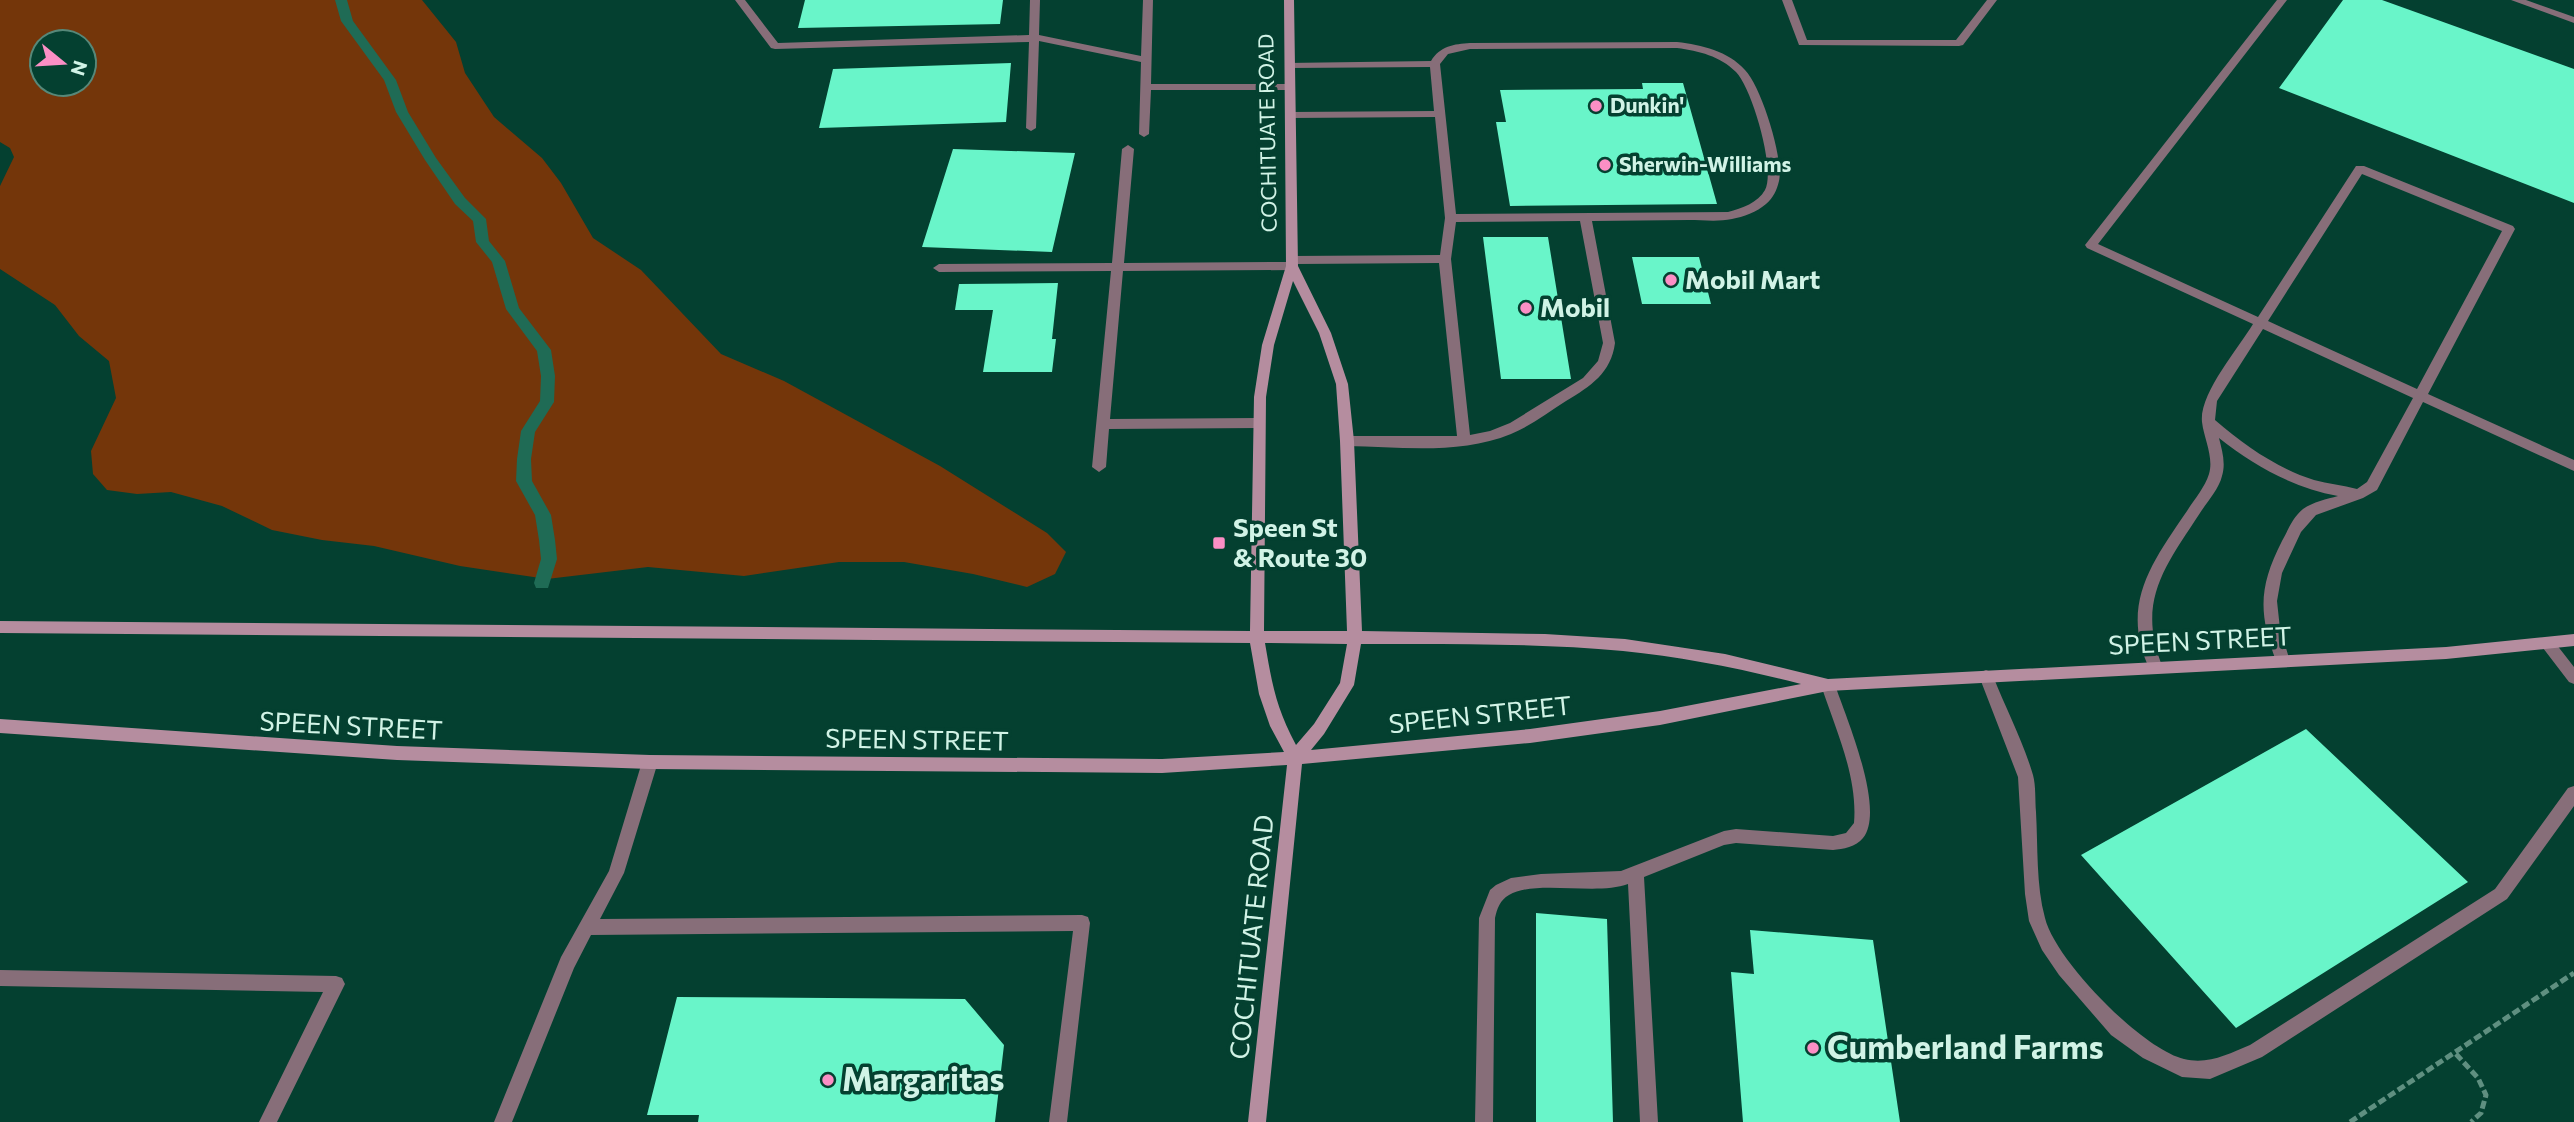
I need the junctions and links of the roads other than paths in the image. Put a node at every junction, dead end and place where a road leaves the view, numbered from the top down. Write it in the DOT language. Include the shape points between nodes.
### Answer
graph roads {
  1 [pos="740,0"];
  2 [pos="1035,0"];
  3 [pos="1148,0"];
  4 [pos="1289,0"];
  5 [pos="1787,0"];
  6 [pos="1992,0"];
  7 [pos="2282,0"];
  8 [pos="2516,0"];
  9 [pos="2574,20"];
  10 [pos="1032,38"];
  11 [pos="1145,60"];
  12 [pos="1435,64"];
  13 [pos="1290,65"];
  14 [pos="1146,87"];
  15 [pos="1290,87"];
  16 [pos="1440,114"];
  17 [pos="1290,115"];
  18 [pos="1031,128"];
  19 [pos="1144,134"];
  20 [pos="1128,149"];
  21 [pos="1585,217"];
  22 [pos="1451,218"];
  23 [pos="1445,259"];
  24 [pos="1292,263"];
  25 [pos="1117,267"];
  26 [pos="939,268"];
  27 [pos="2261,323"];
  28 [pos="2420,396"];
  29 [pos="2208,421"];
  30 [pos="1258,423"];
  31 [pos="1103,424"];
  32 [pos="1464,440"];
  33 [pos="1347,441"];
  34 [pos="2574,466"];
  35 [pos="1099,467"];
  36 [pos="2360,494"];
  37 [pos="0,627"];
  38 [pos="1257,638"];
  39 [pos="1355,638"];
  40 [pos="2574,640"];
  41 [pos="2548,644"];
  42 [pos="2283,661"];
  43 [pos="2156,668"];
  44 [pos="1986,676"];
  45 [pos="2574,678"];
  46 [pos="1828,685"];
  47 [pos="0,726"];
  48 [pos="1294,758"];
  49 [pos="650,762"];
  50 [pos="2574,793"];
  51 [pos="1636,874"];
  52 [pos="589,927"];
  53 [pos="0,978"];
  54 [pos="268,1122"];
  55 [pos="503,1122"];
  56 [pos="1058,1122"];
  57 [pos="1257,1122"];
  58 [pos="1484,1122"];
  59 [pos="1648,1122"];
  1 -- 10 [label="lane" via="775,46"];
  2 -- 10 [label="lane"];
  3 -- 11 [label="lane"];
  4 -- 13 [label="main road, COCHITUATE ROAD"];
  5 -- 6 [label="lane" via="1803,43 1959,43"];
  7 -- 27 [label="lane" via="2091,245"];
  8 -- 9 [label="lane"];
  10 -- 11 [label="lane" via="1057,39"];
  10 -- 18 [label="lane"];
  11 -- 14 [label="lane"];
  12 -- 13 [label="lane"];
  12 -- 16 [label="lane"];
  12 -- 21 [label="lane" via="1446,51 1462,47 1677,45 1712,52 1746,77 1776,164 1774,183 1762,201 1729,216"];
  13 -- 15 [label="main road, COCHITUATE ROAD"];
  14 -- 15 [label="lane"];
  14 -- 19 [label="lane"];
  15 -- 17 [label="main road, COCHITUATE ROAD"];
  16 -- 17 [label="lane"];
  16 -- 22 [label="lane"];
  17 -- 24 [label="main road, COCHITUATE ROAD"];
  20 -- 25 [label="lane"];
  21 -- 22 [label="lane"];
  21 -- 32 [label="lane" via="1609,343 1603,368 1507,430"];
  22 -- 23 [label="lane"];
  23 -- 24 [label="lane"];
  23 -- 32 [label="lane"];
  24 -- 25 [label="lane"];
  24 -- 30 [label="main road, COCHITUATE ROAD" via="1268,345"];
  24 -- 33 [label="main road, COCHITUATE ROAD" via="1334,357 1342,384"];
  25 -- 26 [label="lane"];
  25 -- 31 [label="lane"];
  27 -- 28 [label="lane"];
  27 -- 28 [label="lane" via="2360,169 2509,229"];
  27 -- 29 [label="lane" via="2211,400"];
  28 -- 34 [label="lane"];
  28 -- 36 [label="lane" via="2372,486"];
  29 -- 36 [label="lane" via="2243,451 2283,475"];
  29 -- 43 [label="lane" via="2217,462 2215,478 2152,580 2144,609 2145,637"];
  30 -- 31 [label="lane"];
  30 -- 38 [label="main road, COCHITUATE ROAD"];
  31 -- 35 [label="lane"];
  32 -- 33 [label="lane"];
  33 -- 39 [label="main road, COCHITUATE ROAD"];
  36 -- 42 [label="lane" via="2307,513 2281,557 2270,583 2268,617"];
  37 -- 38 [label="main road, SPEEN STREET"];
  38 -- 39 [label="main road, SPEEN STREET"];
  38 -- 48 [label="main road, COCHITUATE ROAD" via="1266,694"];
  39 -- 46 [label="main road, SPEEN STREET" via="1623,645 1722,659"];
  39 -- 48 [label="main road, COCHITUATE ROAD" via="1347,685"];
  40 -- 41 [label="main road, SPEEN STREET"];
  41 -- 42 [label="main road, SPEEN STREET"];
  41 -- 45 [label="lane"];
  42 -- 43 [label="main road, SPEEN STREET"];
  43 -- 44 [label="main road, SPEEN STREET"];
  44 -- 46 [label="main road, SPEEN STREET"];
  44 -- 50 [label="lane" via="2026,777 2032,894 2048,944 2106,1017 2149,1052 2182,1068 2210,1070 2239,1060 2501,894"];
  46 -- 48 [label="main road, SPEEN STREET" via="1596,727"];
  46 -- 51 [label="lane" via="1863,794 1862,825 1856,835 1833,843 1724,838"];
  47 -- 49 [label="main road, SPEEN STREET" via="318,750"];
  48 -- 49 [label="main road, SPEEN STREET" via="1093,766"];
  48 -- 57 [label="main road, COCHITUATE ROAD"];
  49 -- 52 [label="lane" via="623,856"];
  51 -- 58 [label="lane" via="1604,882 1519,883 1495,896 1487,918"];
  51 -- 59 [label="lane"];
  52 -- 55 [label="lane" via="559,981"];
  52 -- 56 [label="lane" via="1082,922"];
  53 -- 54 [label="lane" via="336,984"];
}
